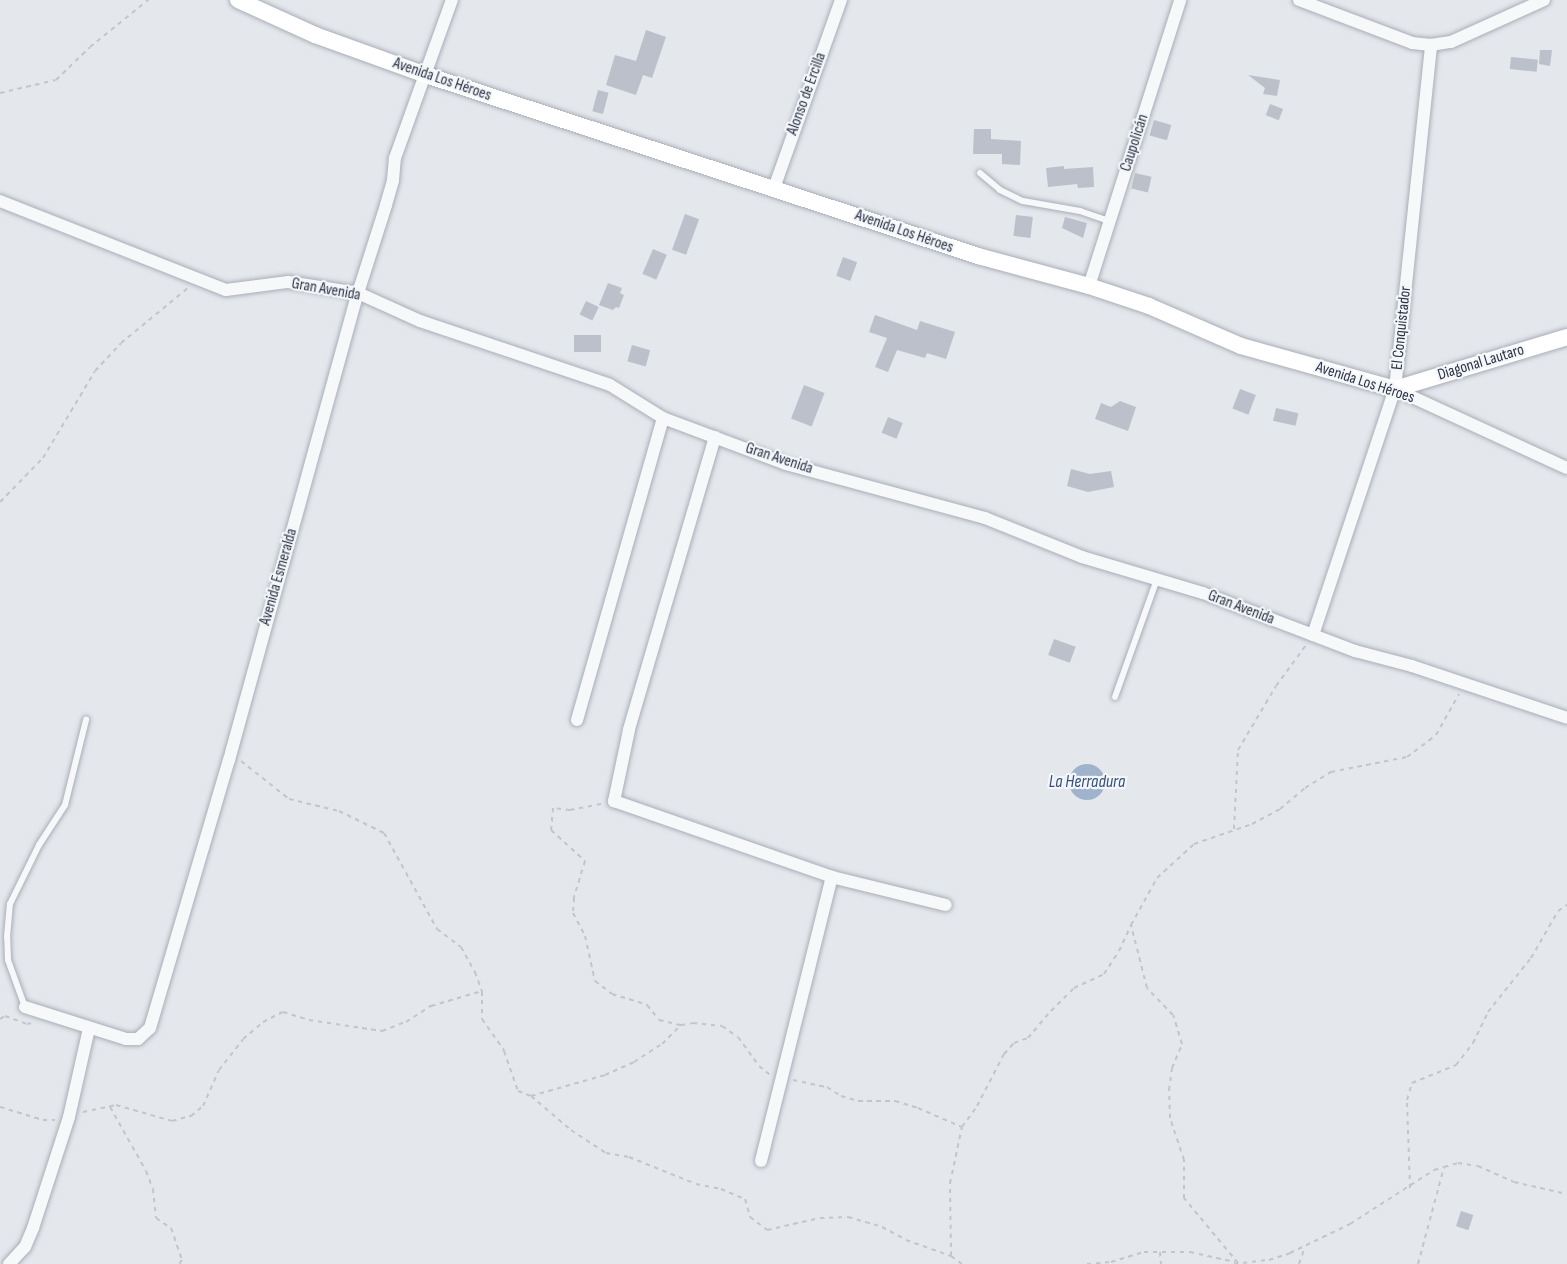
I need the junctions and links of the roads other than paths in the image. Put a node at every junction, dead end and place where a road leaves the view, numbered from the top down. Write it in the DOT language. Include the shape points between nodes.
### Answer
graph roads {
  1 [pos="238,0"];
  2 [pos="452,0"];
  3 [pos="841,0"];
  4 [pos="1180,0"];
  5 [pos="1299,0"];
  6 [pos="1544,0"];
  7 [pos="1431,45"];
  8 [pos="426,75"];
  9 [pos="980,173"];
  10 [pos="774,188"];
  11 [pos="0,201"];
  12 [pos="1110,222"];
  13 [pos="1089,286"];
  14 [pos="358,293"];
  15 [pos="1567,337"];
  16 [pos="1395,389"];
  17 [pos="663,418"];
  18 [pos="715,437"];
  19 [pos="1567,468"];
  20 [pos="1158,579"];
  21 [pos="1313,635"];
  22 [pos="1115,697"];
  23 [pos="1567,718"];
  24 [pos="86,720"];
  25 [pos="577,720"];
  26 [pos="832,877"];
  27 [pos="946,905"];
  28 [pos="26,1007"];
  29 [pos="89,1028"];
  30 [pos="761,1161"];
  31 [pos="9,1264"];
  1 -- 8 [label="street, Avenida Los Héroes" via="315,34"];
  2 -- 8 [label="street, Avenida Esmeralda"];
  3 -- 10 [label="street, Alonso de Ercilla"];
  4 -- 12 [label="street, Caupolicán"];
  5 -- 7 [label="street" via="1412,43"];
  6 -- 7 [label="street" via="1451,42"];
  7 -- 16 [label="street, El Conquistador"];
  8 -- 10 [label="street, Avenida Los Héroes"];
  8 -- 14 [label="street, Avenida Esmeralda" via="395,158 393,180"];
  9 -- 12 [label="lane" via="1023,201 1080,211"];
  10 -- 13 [label="street, Avenida Los Héroes" via="978,256"];
  11 -- 14 [label="street, Gran Avenida" via="226,290 288,282"];
  12 -- 13 [label="street, Caupolicán"];
  13 -- 16 [label="street, Avenida Los Héroes" via="1149,306 1242,346"];
  14 -- 17 [label="street, Gran Avenida" via="420,321 610,385"];
  14 -- 29 [label="street, Avenida Esmeralda" via="229,760 150,1028 144,1036 132,1040"];
  15 -- 16 [label="street, Diagonal Lautaro"];
  16 -- 19 [label="street, Avenida Los Héroes"];
  16 -- 21 [label="street, El Conquistador"];
  17 -- 18 [label="street, Gran Avenida"];
  17 -- 25 [label="street"];
  18 -- 20 [label="street, Gran Avenida" via="786,464 964,511 1082,557"];
  18 -- 26 [label="street" via="629,730 614,801"];
  20 -- 21 [label="street, Gran Avenida"];
  20 -- 22 [label="lane"];
  21 -- 23 [label="street, Gran Avenida"];
  24 -- 28 [label="lane" via="65,805 39,845 10,904 8,960"];
  26 -- 27 [label="street"];
  26 -- 30 [label="street"];
  28 -- 29 [label="street, Avenida Esmeralda"];
  29 -- 31 [label="street" via="69,1117 30,1238"];
}
